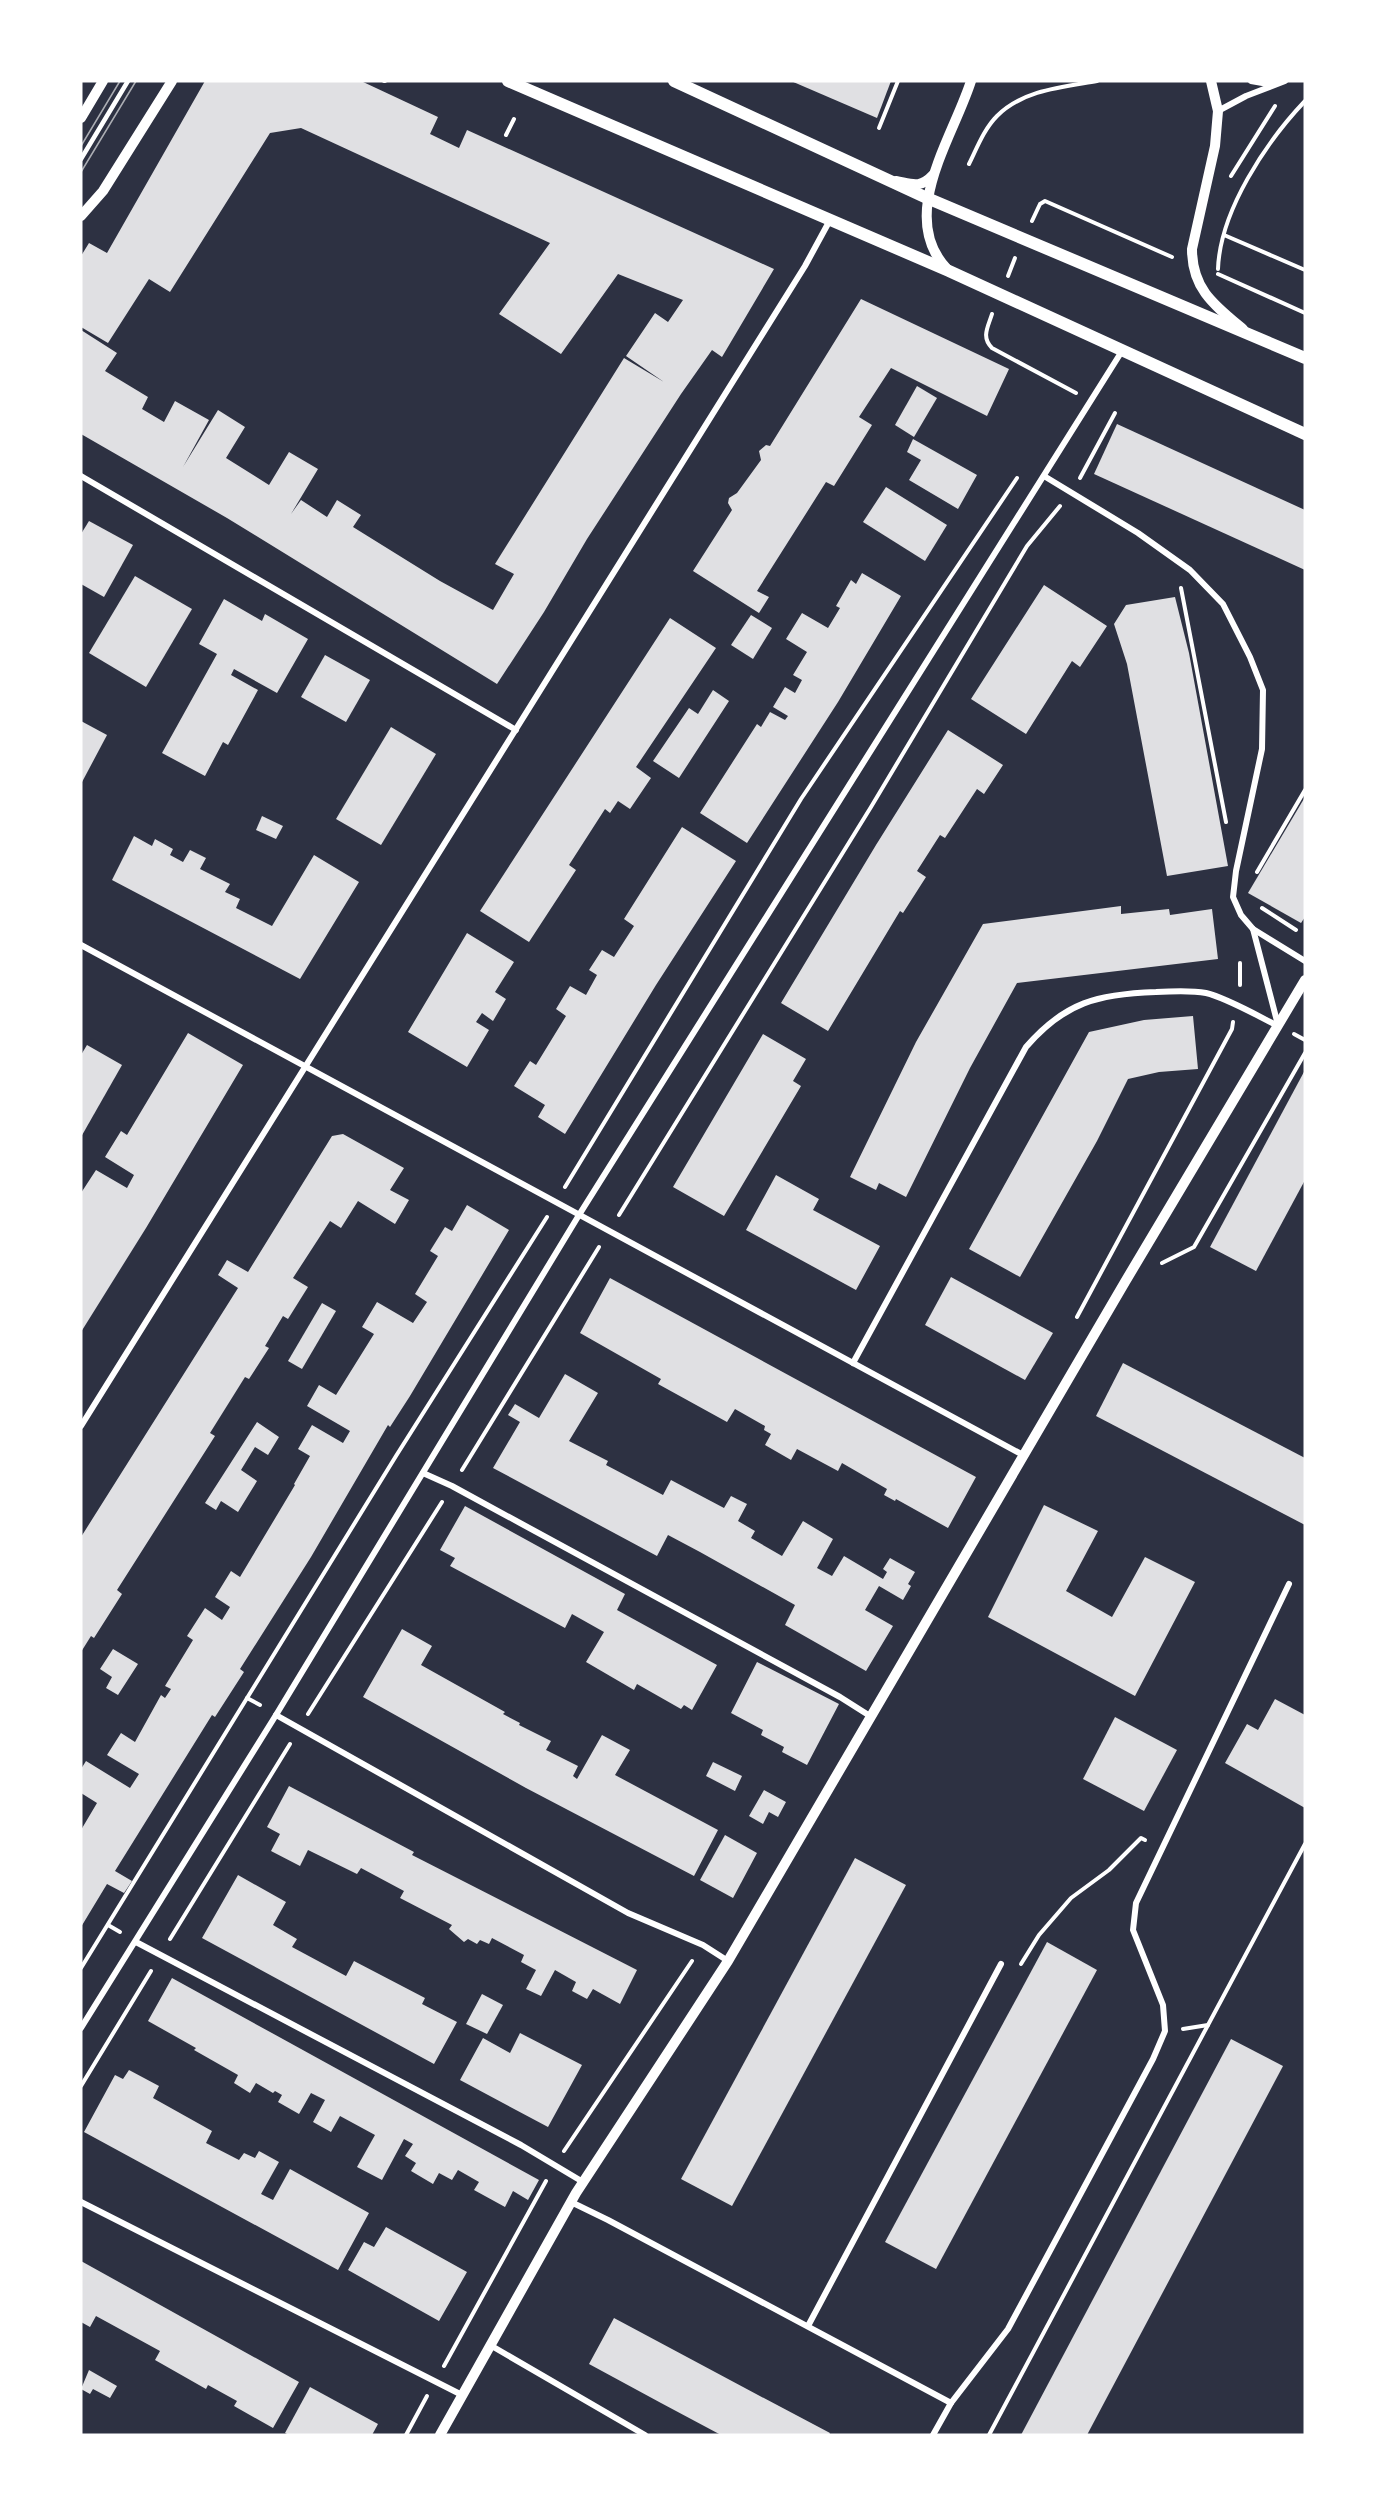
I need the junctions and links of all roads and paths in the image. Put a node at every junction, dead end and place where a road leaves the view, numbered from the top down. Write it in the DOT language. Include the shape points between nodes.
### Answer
graph roads {
  1 [pos="103,81"];
  2 [pos="128,81"];
  3 [pos="172,81"];
  4 [pos="508,81"];
  5 [pos="674,81"];
  6 [pos="898,81"];
  7 [pos="971,81"];
  8 [pos="1097,81"];
  9 [pos="1211,81"];
  10 [pos="1251,81"];
  11 [pos="1285,81"];
  12 [pos="1274,86"];
  13 [pos="1305,101"];
  14 [pos="1218,111"];
  15 [pos="81,118"];
  16 [pos="514,119"];
  17 [pos="879,128"];
  18 [pos="506,135"];
  19 [pos="81,159"];
  20 [pos="969,164"];
  21 [pos="935,172"];
  22 [pos="1231,177"];
  23 [pos="886,179"];
  24 [pos="927,198"];
  25 [pos="1040,204"];
  26 [pos="81,216"];
  27 [pos="830,220"];
  28 [pos="1224,235"];
  29 [pos="1192,266"];
  30 [pos="1305,270"];
  31 [pos="949,271"];
  32 [pos="1217,274"];
  33 [pos="1218,281"];
  34 [pos="1305,313"];
  35 [pos="1245,331"];
  36 [pos="1122,351"];
  37 [pos="1305,358"];
  38 [pos="1305,434"];
  39 [pos="1019,475"];
  40 [pos="1044,476"];
  41 [pos="81,477"];
  42 [pos="1174,559"];
  43 [pos="516,730"];
  44 [pos="1305,790"];
  45 [pos="1227,826"];
  46 [pos="1254,877"];
  47 [pos="1260,907"];
  48 [pos="1253,929"];
  49 [pos="1304,935"];
  50 [pos="81,945"];
  51 [pos="1240,962"];
  52 [pos="1305,962"];
  53 [pos="1305,980"];
  54 [pos="1235,1006"];
  55 [pos="1278,1026"];
  56 [pos="1305,1053"];
  57 [pos="306,1067"];
  58 [pos="557,1202"];
  59 [pos="579,1215"];
  60 [pos="1194,1247"];
  61 [pos="1075,1322"];
  62 [pos="853,1363"];
  63 [pos="81,1426"];
  64 [pos="1023,1455"];
  65 [pos="423,1473"];
  66 [pos="1289,1584"];
  67 [pos="276,1715"];
  68 [pos="870,1716"];
  69 [pos="1305,1844"];
  70 [pos="1163,1849"];
  71 [pos="136,1941"];
  72 [pos="703,1945"];
  73 [pos="728,1961"];
  74 [pos="1001,1964"];
  75 [pos="81,1968"];
  76 [pos="1208,2025"];
  77 [pos="81,2028"];
  78 [pos="1165,2031"];
  79 [pos="555,2165"];
  80 [pos="583,2182"];
  81 [pos="81,2202"];
  82 [pos="571,2202"];
  83 [pos="808,2326"];
  84 [pos="490,2345"];
  85 [pos="435,2382"];
  86 [pos="462,2395"];
  87 [pos="951,2403"];
  88 [pos="406,2435"];
  89 [pos="440,2435"];
  90 [pos="645,2435"];
  91 [pos="933,2435"];
  92 [pos="989,2435"];
  1 -- 15 [label="street"];
  2 -- 19 [label="lane"];
  3 -- 26 [label="street" via="103,191"];
  4 -- 27 [label="main road"];
  5 -- 23 [label="main road"];
  6 -- 17 [label="path"];
  7 -- 21 [label="street"];
  8 -- 20 [label="path" via="1048,89 1016,101 996,117"];
  9 -- 14 [label="street"];
  10 -- 12 [label="street"];
  11 -- 12 [label="street"];
  12 -- 14 [label="street"];
  12 -- 22 [label="path" via="1278,101"];
  13 -- 28 [label="path" via="1284,123 1240,192"];
  14 -- 29 [label="street"];
  16 -- 18 [label="path"];
  21 -- 23 [label="street" via="926,183 918,185"];
  21 -- 24 [label="street"];
  23 -- 24 [label="main road"];
  24 -- 31 [label="street" via="928,238 938,260"];
  24 -- 35 [label="main road"];
  25 -- 29 [label="path" via="1045,201"];
  27 -- 31 [label="main road"];
  27 -- 43 [label="street" via="806,266"];
  28 -- 30 [label="path"];
  28 -- 32 [label="path"];
  29 -- 32 [label="path"];
  29 -- 35 [label="street" via="1202,291"];
  31 -- 36 [label="main road"];
  32 -- 33 [label="path"];
  32 -- 34 [label="path"];
  35 -- 37 [label="main road"];
  36 -- 38 [label="main road"];
  36 -- 40 [label="street"];
  39 -- 58 [label="path" via="801,799"];
  40 -- 42 [label="street"];
  40 -- 59 [label="street"];
  41 -- 43 [label="street"];
  42 -- 45 [label="path"];
  42 -- 48 [label="street" via="1223,604 1263,690 1262,749 1233,897"];
  43 -- 57 [label="street"];
  44 -- 46 [label="path"];
  47 -- 49 [label="path"];
  48 -- 52 [label="street"];
  48 -- 55 [label="street"];
  50 -- 57 [label="street"];
  51 -- 54 [label="path"];
  53 -- 55 [label="street"];
  54 -- 55 [label="street"];
  54 -- 61 [label="path" via="1232,1029"];
  54 -- 62 [label="street" via="1207,993 1115,993 1073,1007 1045,1025 1026,1047"];
  55 -- 64 [label="street"];
  56 -- 60 [label="path"];
  57 -- 58 [label="street"];
  57 -- 63 [label="street"];
  58 -- 59 [label="street"];
  58 -- 75 [label="path"];
  59 -- 62 [label="street"];
  59 -- 65 [label="street"];
  62 -- 64 [label="street"];
  64 -- 68 [label="street"];
  65 -- 67 [label="street"];
  65 -- 68 [label="street"];
  66 -- 70 [label="street"];
  67 -- 71 [label="street"];
  67 -- 72 [label="street" via="628,1913"];
  68 -- 73 [label="street"];
  69 -- 76 [label="path"];
  70 -- 74 [label="path" via="1141,1838 1109,1870 1071,1898 1039,1935 1016,1971"];
  70 -- 78 [label="street" via="1136,1903 1133,1930 1163,2005"];
  71 -- 77 [label="street"];
  71 -- 79 [label="street"];
  72 -- 73 [label="street"];
  72 -- 79 [label="path"];
  73 -- 80 [label="street"];
  74 -- 83 [label="street"];
  76 -- 78 [label="path"];
  76 -- 92 [label="path"];
  78 -- 87 [label="street" via="1008,2329"];
  79 -- 80 [label="street"];
  79 -- 85 [label="path"];
  80 -- 82 [label="street"];
  81 -- 85 [label="street"];
  82 -- 83 [label="street"];
  82 -- 84 [label="street"];
  83 -- 87 [label="street"];
  84 -- 86 [label="street"];
  84 -- 90 [label="street"];
  85 -- 86 [label="street"];
  85 -- 88 [label="path"];
  86 -- 89 [label="street"];
  87 -- 91 [label="street"];
}
